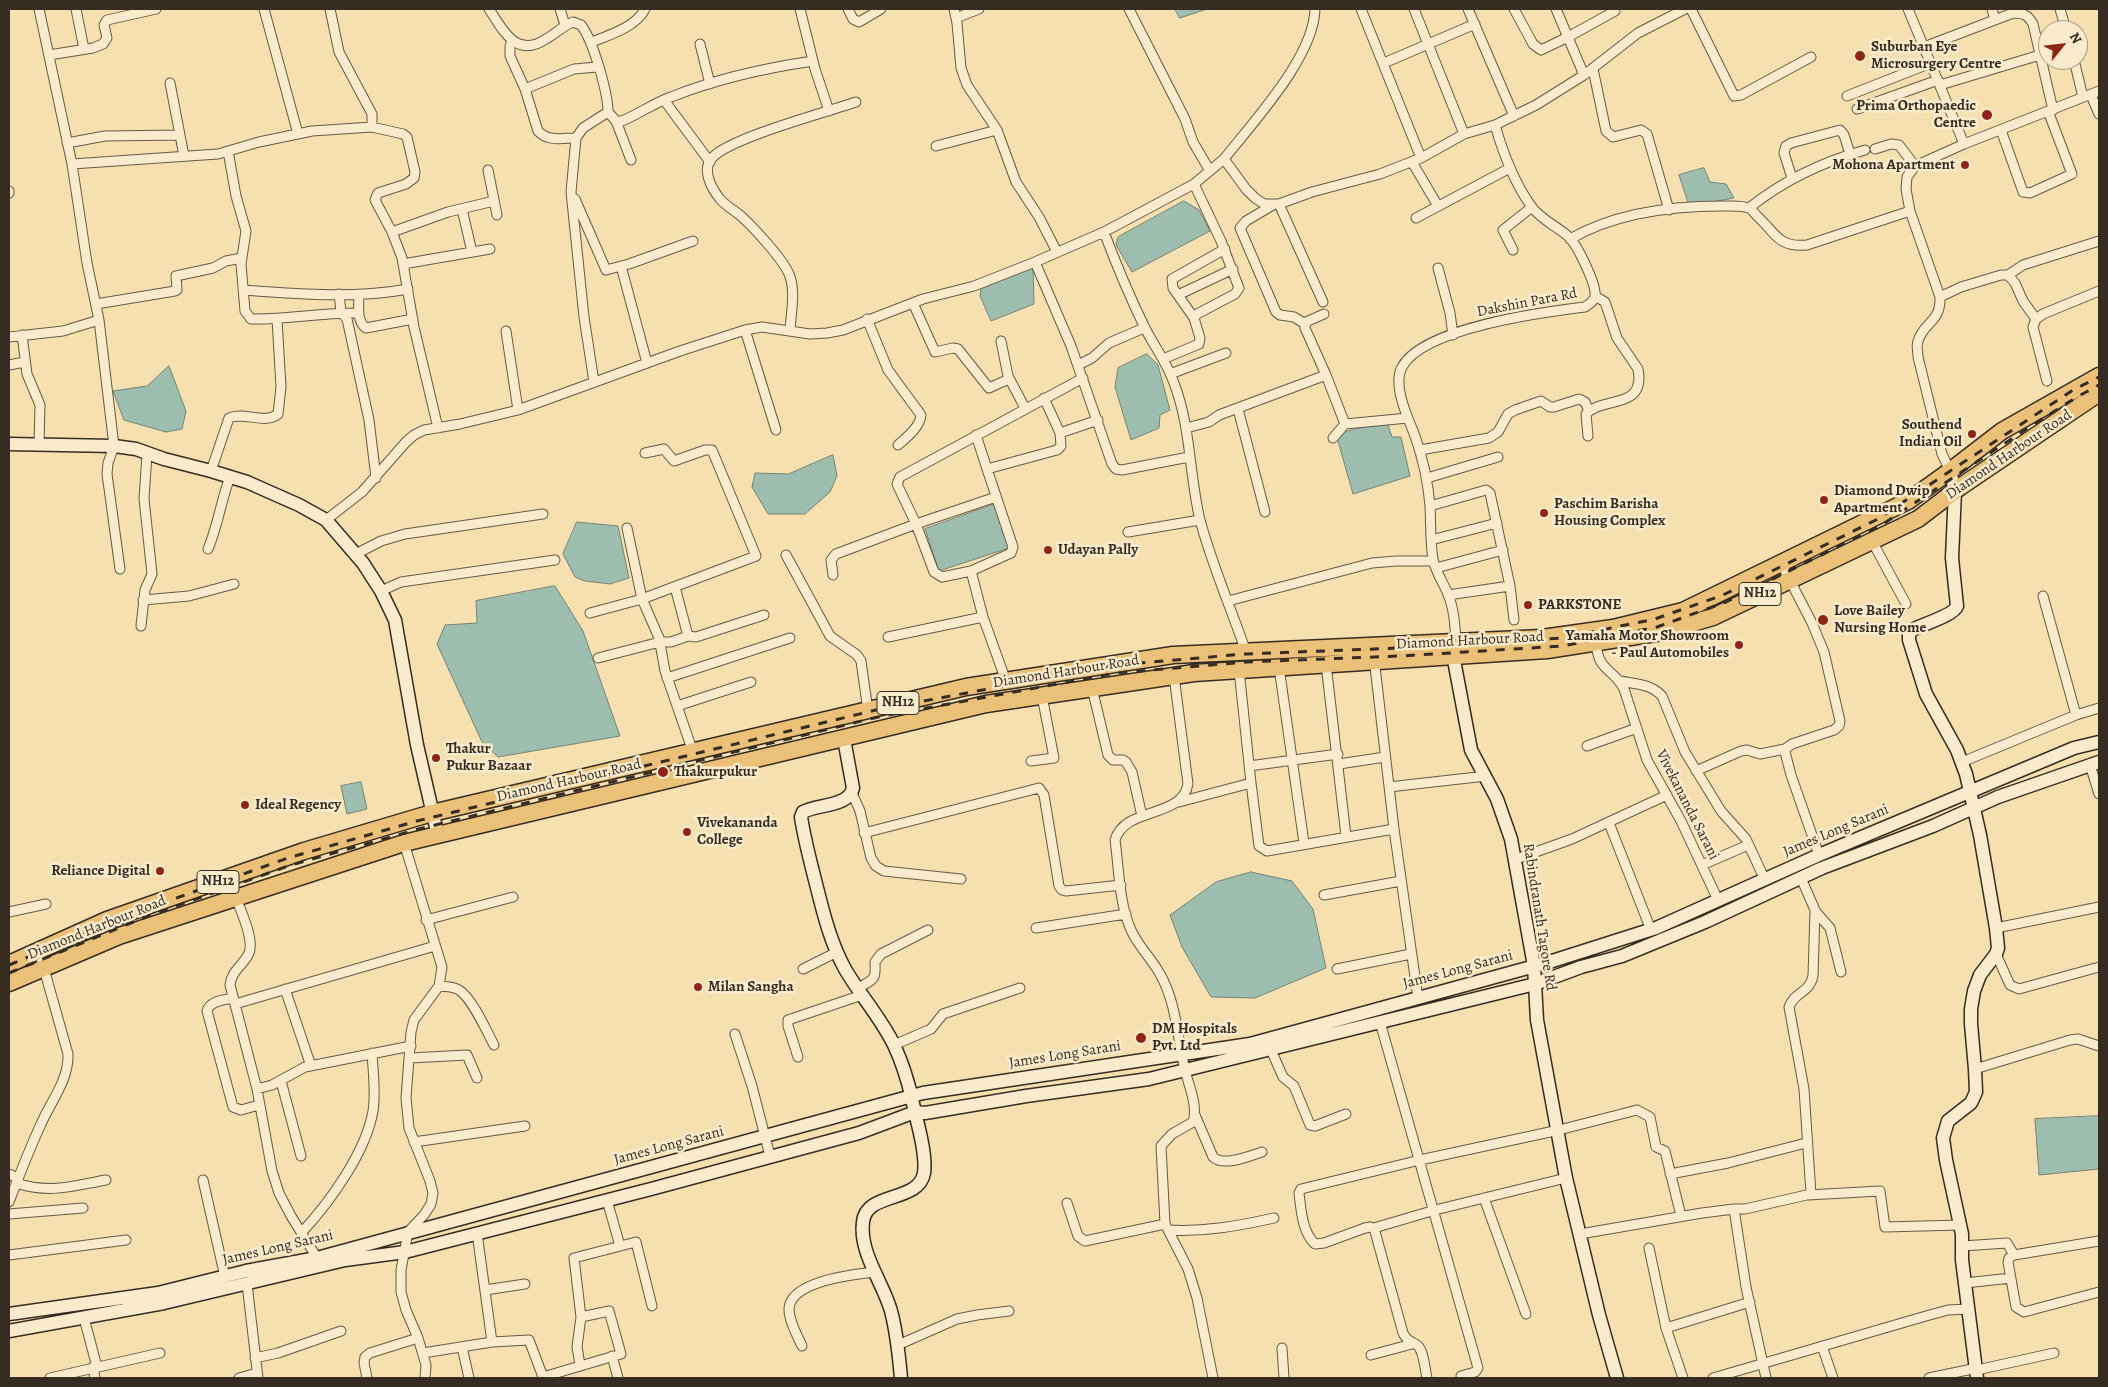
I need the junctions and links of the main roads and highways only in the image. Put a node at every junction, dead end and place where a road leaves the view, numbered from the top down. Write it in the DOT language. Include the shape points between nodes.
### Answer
graph roads {
  1 [pos="2099,376"];
  2 [pos="2099,393"];
  3 [pos="9,444"];
  4 [pos="1950,471"];
  5 [pos="1954,491"];
  6 [pos="1454,649"];
  7 [pos="1196,654"];
  8 [pos="1373,654"];
  9 [pos="1198,673"];
  10 [pos="777,732"];
  11 [pos="844,739"];
  12 [pos="2099,742"];
  13 [pos="782,752"];
  14 [pos="2094,764"];
  15 [pos="1968,793"];
  16 [pos="1973,809"];
  17 [pos="432,813"];
  18 [pos="438,836"];
  19 [pos="1719,900"];
  20 [pos="1724,913"];
  21 [pos="9,964"];
  22 [pos="1534,966"];
  23 [pos="9,983"];
  24 [pos="1535,984"];
  25 [pos="1418,998"];
  26 [pos="1420,1012"];
  27 [pos="912,1096"];
  28 [pos="915,1112"];
  29 [pos="9,1314"];
  30 [pos="9,1331"];
  31 [pos="1977,1372"];
  32 [pos="901,1378"];
  33 [pos="1617,1378"];
  1 -- 4 [label="highway, Diamond Harbour Road / NH12" via="2002,431"];
  2 -- 5 [label="highway, Diamond Harbour Road / NH12"];
  3 -- 17 [label="main road" via="131,448 247,482 326,520 363,563 395,620"];
  4 -- 5 [label="main road"];
  4 -- 6 [label="highway, Diamond Harbour Road / NH12" via="1908,501 1683,612 1612,628"];
  5 -- 6 [label="highway, Diamond Harbour Road / NH12" via="1918,519 1713,617 1662,632 1547,650"];
  5 -- 15 [label="main road" via="1952,558 1956,610 1914,629 1908,640 1926,694 1962,762"];
  6 -- 8 [label="highway, Diamond Harbour Road / NH12"];
  6 -- 22 [label="main road, Rabindranath Tagore Rd" via="1468,740 1505,818 1516,859"];
  7 -- 8 [label="highway, Diamond Harbour Road / NH12"];
  7 -- 9 [label="highway"];
  7 -- 10 [label="highway, Diamond Harbour Road / NH12" via="966,687"];
  8 -- 9 [label="highway, Diamond Harbour Road / NH12" via="1326,664"];
  9 -- 11 [label="highway, Diamond Harbour Road / NH12" via="986,704"];
  10 -- 13 [label="highway"];
  10 -- 17 [label="highway, Diamond Harbour Road / NH12"];
  11 -- 13 [label="highway, Diamond Harbour Road / NH12"];
  11 -- 27 [label="main road" via="852,793 842,801 808,808 801,817 827,926 837,952 894,1045"];
  12 -- 15 [label="main road, James Long Sarani" via="2074,748"];
  13 -- 18 [label="highway, Diamond Harbour Road / NH12"];
  14 -- 16 [label="main road" via="1998,797"];
  15 -- 16 [label="main road"];
  15 -- 19 [label="main road, James Long Sarani"];
  16 -- 20 [label="main road" via="1801,878"];
  16 -- 31 [label="main road" via="1998,948 1980,975 1974,991 1970,1024 1976,1092 1971,1103 1948,1121 1943,1138 1960,1225"];
  17 -- 18 [label="main road"];
  17 -- 21 [label="highway, Diamond Harbour Road / NH12" via="304,851 107,920"];
  18 -- 23 [label="highway, Diamond Harbour Road / NH12" via="404,843 119,936"];
  19 -- 20 [label="main road"];
  19 -- 22 [label="main road, James Long Sarani" via="1651,930"];
  20 -- 24 [label="main road" via="1622,956"];
  22 -- 24 [label="main road, Rabindranath Tagore Rd"];
  22 -- 25 [label="main road, James Long Sarani"];
  24 -- 26 [label="main road"];
  24 -- 33 [label="main road, Rabindranath Tagore Rd" via="1537,1020 1566,1178"];
  25 -- 26 [label="main road"];
  25 -- 27 [label="main road, James Long Sarani" via="1250,1044"];
  26 -- 28 [label="main road" via="1149,1079"];
  27 -- 28 [label="main road"];
  27 -- 29 [label="main road, James Long Sarani" via="317,1258 158,1293"];
  28 -- 30 [label="main road" via="859,1133 406,1252 345,1260 164,1303"];
  28 -- 32 [label="main road" via="924,1175 919,1184 871,1207 864,1215 863,1237 891,1310"];
}
